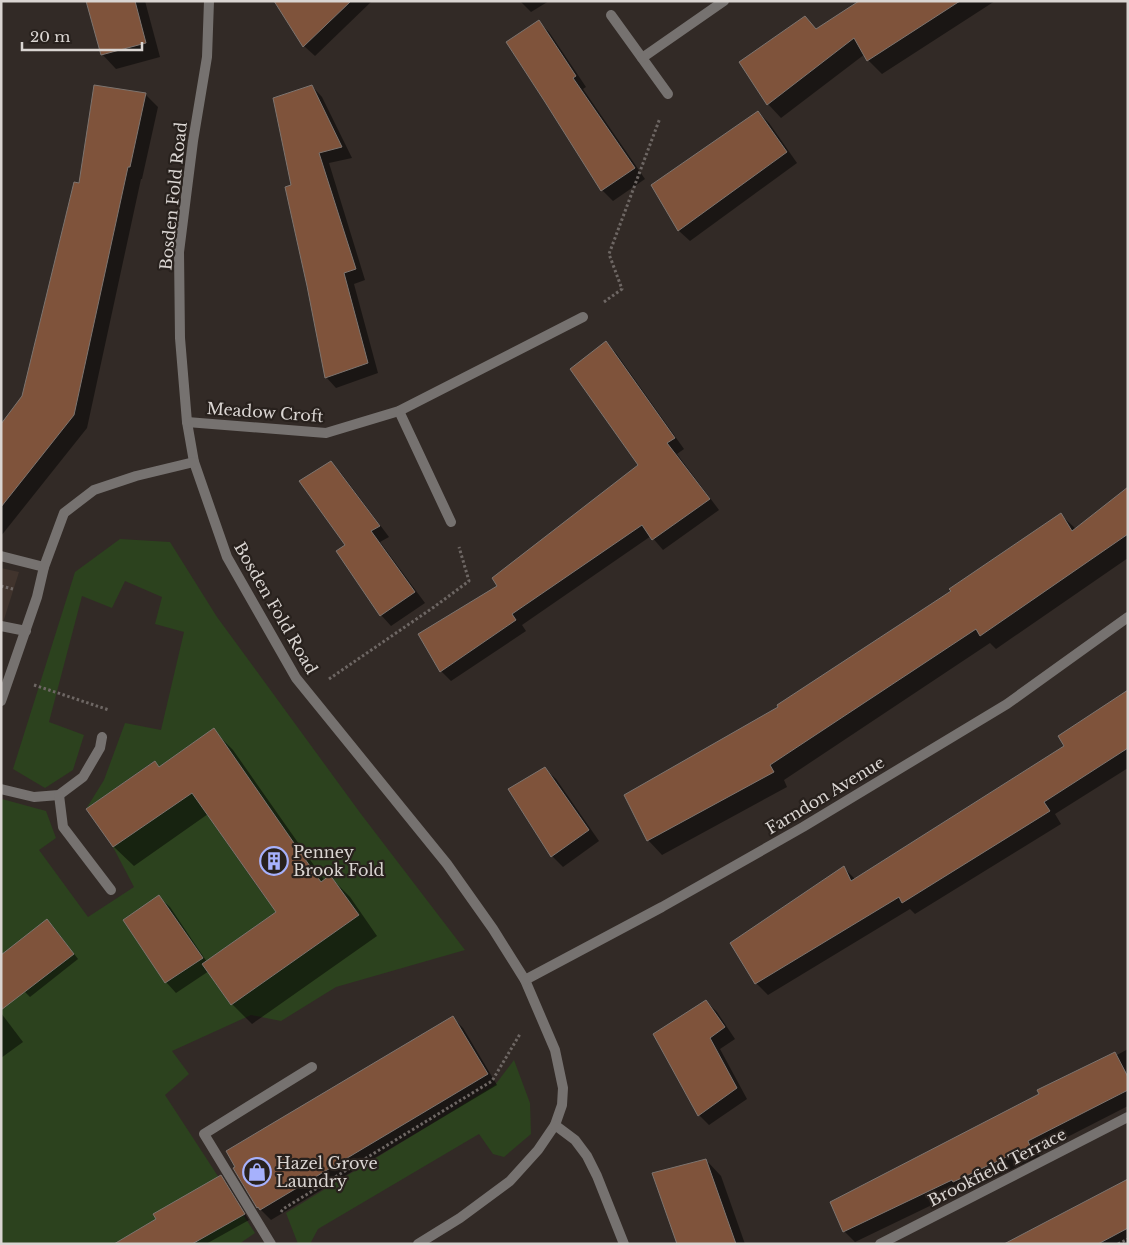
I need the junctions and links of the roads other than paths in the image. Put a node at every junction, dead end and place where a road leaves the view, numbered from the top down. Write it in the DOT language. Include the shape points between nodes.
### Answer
graph roads {
  1 [pos="209,1"];
  2 [pos="724,1"];
  3 [pos="611,16"];
  4 [pos="642,58"];
  5 [pos="668,94"];
  6 [pos="583,317"];
  7 [pos="399,411"];
  8 [pos="187,422"];
  9 [pos="194,462"];
  10 [pos="451,522"];
  11 [pos="1,556"];
  12 [pos="44,567"];
  13 [pos="1128,617"];
  14 [pos="1,626"];
  15 [pos="26,631"];
  16 [pos="1,702"];
  17 [pos="102,737"];
  18 [pos="1,789"];
  19 [pos="59,795"];
  20 [pos="111,890"];
  21 [pos="525,980"];
  22 [pos="312,1067"];
  23 [pos="1128,1116"];
  24 [pos="555,1126"];
  25 [pos="271,1244"];
  26 [pos="418,1244"];
  27 [pos="624,1244"];
  28 [pos="880,1244"];
  1 -- 8 [label="street, Bosden Fold Road" via="207,57 180,252 180,338"];
  2 -- 4 [label="street"];
  3 -- 4 [label="street"];
  4 -- 5 [label="street"];
  6 -- 7 [label="street, Meadow Croft"];
  7 -- 8 [label="street, Meadow Croft" via="326,433"];
  7 -- 10 [label="street"];
  8 -- 9 [label="street, Bosden Fold Road"];
  9 -- 12 [label="street" via="94,490 64,513"];
  9 -- 21 [label="street, Bosden Fold Road" via="227,557 296,678 448,864"];
  11 -- 12 [label="street"];
  12 -- 15 [label="street"];
  13 -- 21 [label="street, Farndon Avenue" via="1007,704 802,827"];
  14 -- 15 [label="street"];
  15 -- 16 [label="street"];
  17 -- 19 [label="street" via="100,748 83,777"];
  18 -- 19 [label="street" via="34,797"];
  19 -- 20 [label="street" via="64,827"];
  21 -- 24 [label="street, Bosden Fold Road" via="555,1050 562,1088 562,1105"];
  22 -- 25 [label="street" via="204,1134"];
  23 -- 28 [label="street, Brookfield Terrace"];
  24 -- 26 [label="street, Bosden Fold Road" via="510,1182"];
  24 -- 27 [label="street" via="575,1140 587,1156"];
}
